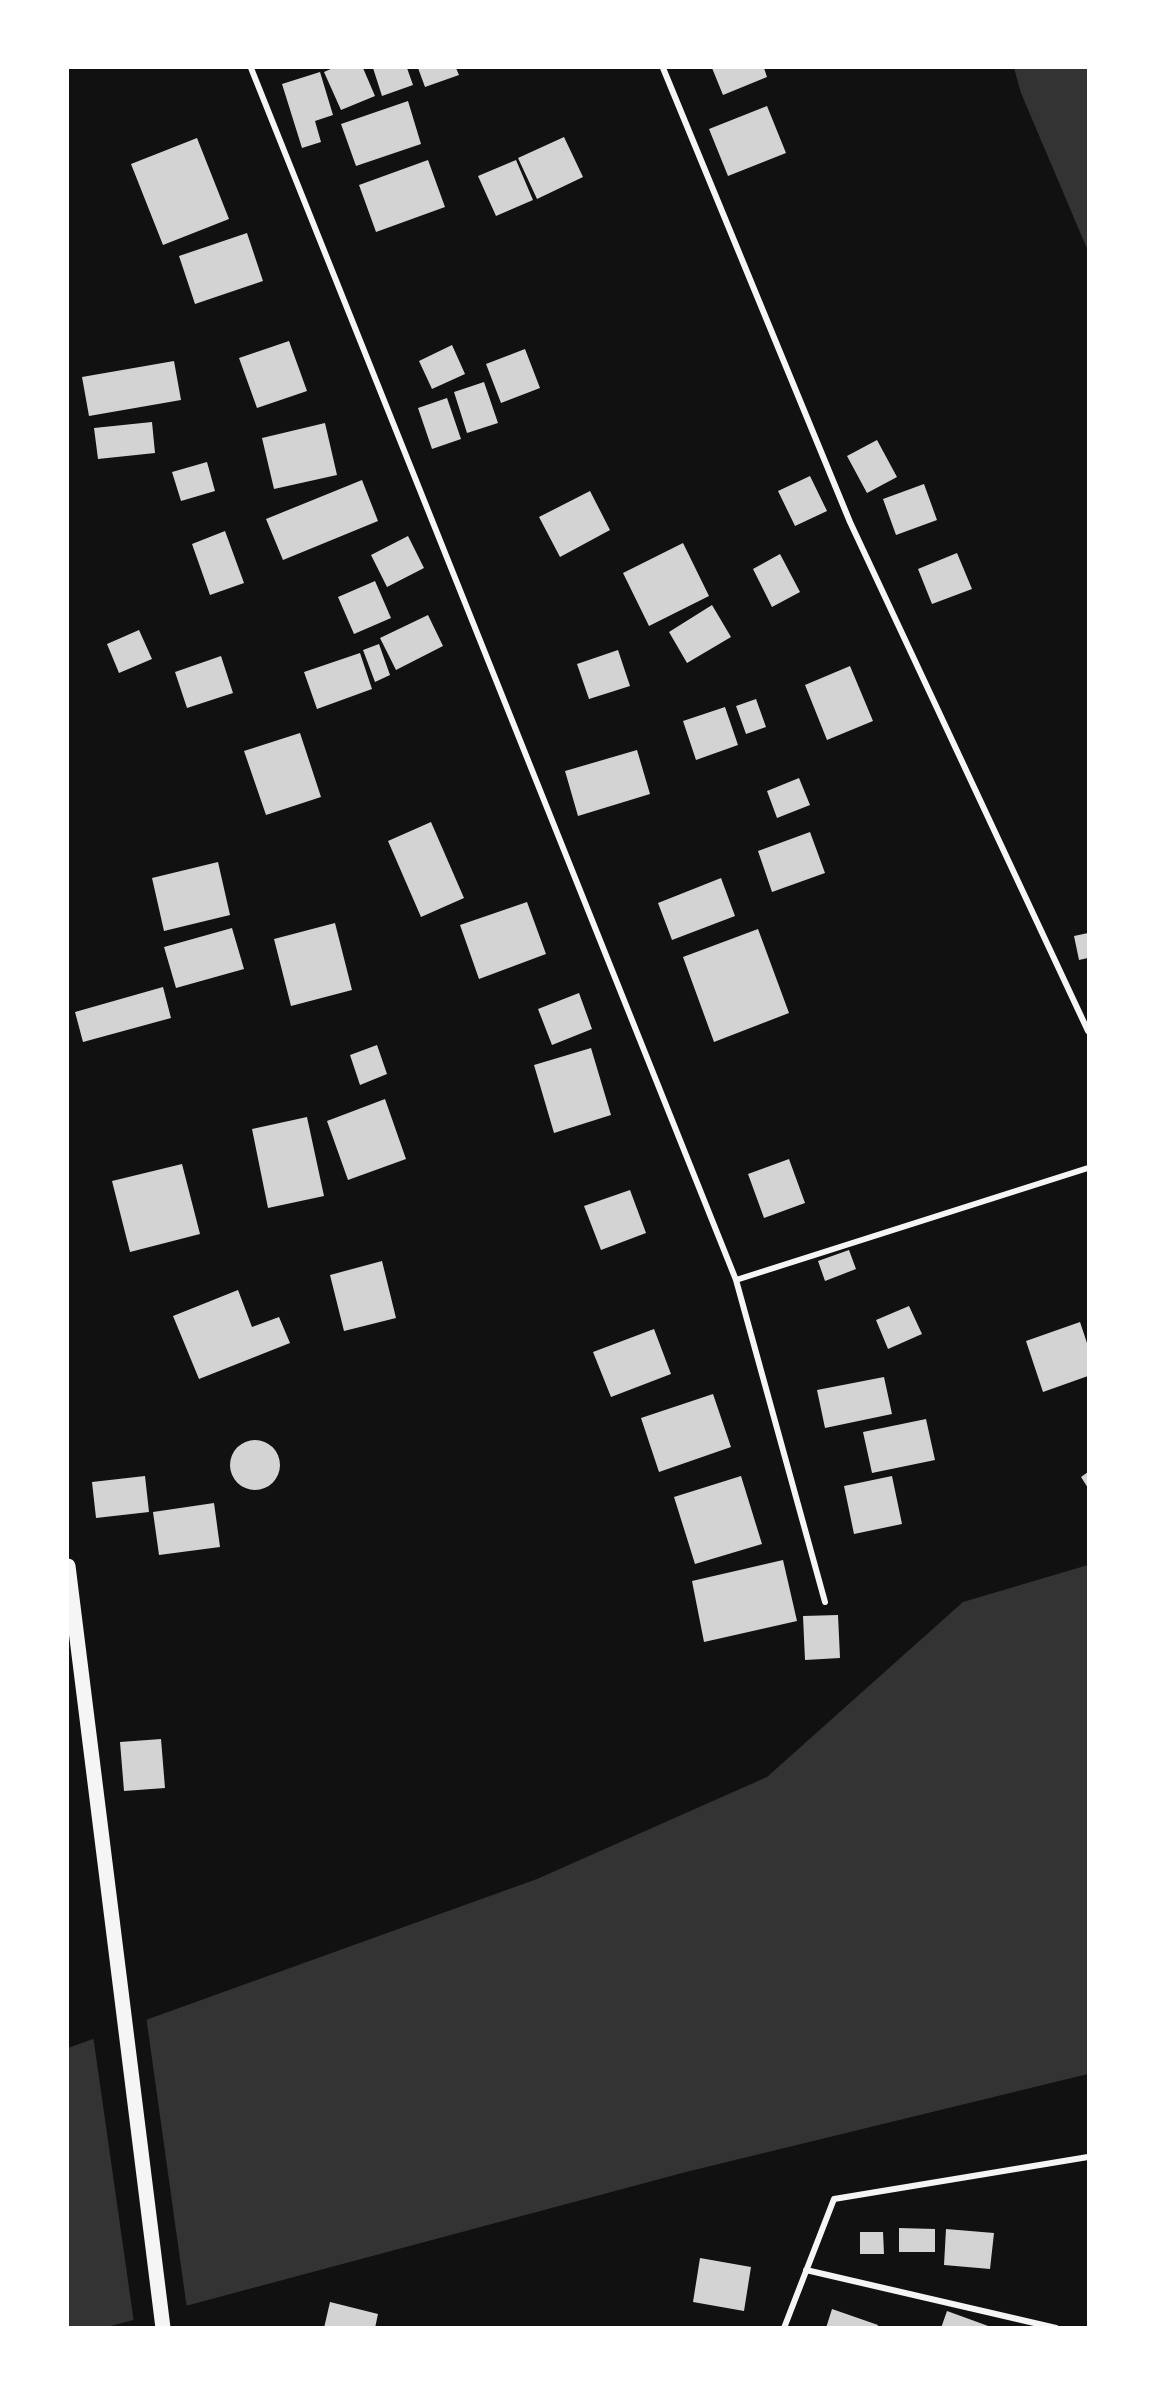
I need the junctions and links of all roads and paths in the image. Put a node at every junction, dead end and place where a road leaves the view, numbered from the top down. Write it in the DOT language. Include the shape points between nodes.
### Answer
graph roads {
  1 [pos="251,68"];
  2 [pos="663,68"];
  3 [pos="1089,1031"];
  4 [pos="1089,1168"];
  5 [pos="736,1280"];
  6 [pos="68,1566"];
  7 [pos="825,1602"];
  8 [pos="1089,2157"];
  9 [pos="806,2270"];
  10 [pos="163,2328"];
  11 [pos="784,2328"];
  12 [pos="1056,2328"];
  1 -- 5 [label="street"];
  2 -- 3 [label="street" via="850,522"];
  4 -- 5 [label="street"];
  5 -- 7 [label="street"];
  6 -- 10 [label="main road"];
  8 -- 9 [label="street" via="834,2199"];
  9 -- 11 [label="street"];
  9 -- 12 [label="street"];
}
